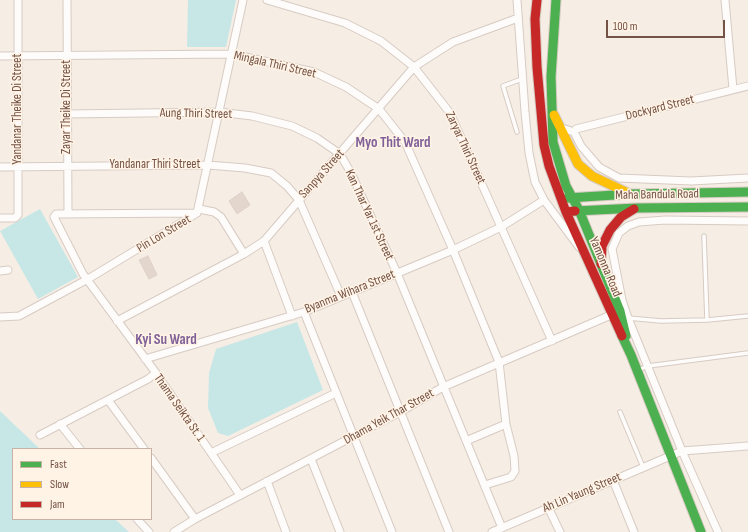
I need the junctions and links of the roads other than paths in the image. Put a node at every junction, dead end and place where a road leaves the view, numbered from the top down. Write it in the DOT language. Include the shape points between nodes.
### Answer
graph roads {
  1 [pos="18,0"];
  2 [pos="67,0"];
  3 [pos="243,0"];
  4 [pos="267,0"];
  5 [pos="517,0"];
  6 [pos="530,0"];
  7 [pos="537,0"];
  8 [pos="556,0"];
  9 [pos="725,0"];
  10 [pos="518,18"];
  11 [pos="535,19"];
  12 [pos="232,54"];
  13 [pos="67,55"];
  14 [pos="0,56"];
  15 [pos="18,56"];
  16 [pos="414,67"];
  17 [pos="522,79"];
  18 [pos="748,86"];
  19 [pos="732,89"];
  20 [pos="551,107"];
  21 [pos="379,109"];
  22 [pos="219,112"];
  23 [pos="67,114"];
  24 [pos="559,127"];
  25 [pos="517,132"];
  26 [pos="574,132"];
  27 [pos="340,154"];
  28 [pos="208,164"];
  29 [pos="68,165"];
  30 [pos="0,166"];
  31 [pos="18,166"];
  32 [pos="748,178"];
  33 [pos="748,192"];
  34 [pos="631,194"];
  35 [pos="561,198"];
  36 [pos="573,198"];
  37 [pos="299,200"];
  38 [pos="544,200"];
  39 [pos="748,207"];
  40 [pos="637,208"];
  41 [pos="579,210"];
  42 [pos="198,211"];
  43 [pos="566,212"];
  44 [pos="68,214"];
  45 [pos="0,218"];
  46 [pos="748,221"];
  47 [pos="501,227"];
  48 [pos="704,236"];
  49 [pos="264,241"];
  50 [pos="453,250"];
  51 [pos="244,254"];
  52 [pos="588,261"];
  53 [pos="601,264"];
  54 [pos="8,270"];
  55 [pos="0,271"];
  56 [pos="397,273"];
  57 [pos="88,279"];
  58 [pos="352,292"];
  59 [pos="341,296"];
  60 [pos="304,312"];
  61 [pos="619,312"];
  62 [pos="292,316"];
  63 [pos="748,316"];
  64 [pos="0,317"];
  65 [pos="628,318"];
  66 [pos="707,320"];
  67 [pos="117,321"];
  68 [pos="552,341"];
  69 [pos="748,353"];
  70 [pos="145,359"];
  71 [pos="498,362"];
  72 [pos="648,366"];
  73 [pos="637,370"];
  74 [pos="156,373"];
  75 [pos="443,387"];
  76 [pos="336,393"];
  77 [pos="108,400"];
  78 [pos="400,412"];
  79 [pos="620,412"];
  80 [pos="60,424"];
  81 [pos="506,424"];
  82 [pos="40,435"];
  83 [pos="354,437"];
  84 [pos="466,441"];
  85 [pos="748,446"];
  86 [pos="79,448"];
  87 [pos="143,448"];
  88 [pos="682,451"];
  89 [pos="211,453"];
  90 [pos="672,455"];
  91 [pos="152,459"];
  92 [pos="311,459"];
  93 [pos="642,467"];
  94 [pos="613,480"];
  95 [pos="267,481"];
  96 [pos="485,485"];
  97 [pos="240,495"];
  98 [pos="548,507"];
  99 [pos="195,519"];
  100 [pos="138,520"];
  101 [pos="505,529"];
  102 [pos="149,532"];
  103 [pos="174,532"];
  104 [pos="286,532"];
  105 [pos="340,532"];
  106 [pos="392,532"];
  107 [pos="449,532"];
  108 [pos="492,532"];
  109 [pos="560,532"];
  110 [pos="634,532"];
  111 [pos="701,532"];
  112 [pos="718,532"];
  1 -- 15 [label="street, Yandanar Theike Di Street"];
  2 -- 13 [label="street, Zayar Theike Di Street"];
  3 -- 12 [label="street, Pin Lon Street"];
  4 -- 16 [label="street, Zaryar Thiri Street" via="345,24 381,41"];
  5 -- 10 [label="street"];
  6 -- 11 [label="main road"];
  7 -- 11 [label="main road, Yamonna Road"];
  8 -- 20 [label="main road"];
  9 -- 19 [label="street"];
  10 -- 16 [label="street, Sanpya Street" via="453,42"];
  10 -- 17 [label="street"];
  11 -- 35 [label="main road, Yamonna Road" via="544,145"];
  12 -- 13 [label="street, Mingala Thiri Street"];
  12 -- 21 [label="street, Mingala Thiri Street" via="314,72 346,87"];
  12 -- 22 [label="street, Pin Lon Street"];
  13 -- 15 [label="street, Mingala Thiri Street"];
  13 -- 23 [label="street, Zayar Theike Di Street"];
  14 -- 15 [label="street, Mingala Thiri Street"];
  15 -- 31 [label="street, Yandanar Theike Di Street"];
  16 -- 21 [label="street, Sanpya Street"];
  16 -- 47 [label="street, Zaryar Thiri Street" via="450,113"];
  17 -- 25 [label="lane" via="503,86"];
  17 -- 38 [label="street" via="529,153 535,182"];
  18 -- 19 [label="street, Dockyard Street"];
  19 -- 26 [label="street, Dockyard Street" via="576,129"];
  20 -- 24 [label="main road, Maha Bandula Road"];
  20 -- 36 [label="main road" via="553,142 566,186"];
  21 -- 27 [label="street, Sanpya Street"];
  21 -- 50 [label="street, Mingala Thiri Street" via="405,142"];
  22 -- 23 [label="street, Aung Thiri Street"];
  22 -- 27 [label="street, Aung Thiri Street" via="252,116 292,126 317,138"];
  22 -- 28 [label="street, Pin Lon Street"];
  23 -- 29 [label="street, Zayar Theike Di Street"];
  24 -- 26 [label="street"];
  24 -- 34 [label="main road, Maha Bandula Road" via="578,164 592,176"];
  26 -- 32 [label="street" via="581,146 599,167 619,178 691,181"];
  27 -- 37 [label="street, Sanpya Street"];
  27 -- 56 [label="street, Kan Thar Yar 1st Street"];
  28 -- 29 [label="street, Yandanar Thiri Street"];
  28 -- 37 [label="street, Yandanar Thiri Street" via="271,173"];
  28 -- 42 [label="street, Pin Lon Street"];
  29 -- 31 [label="street, Yandanar Thiri Street"];
  29 -- 44 [label="street, Zayar Theike Di Street"];
  30 -- 31 [label="street, Yandanar Thiri Street"];
  31 -- 45 [label="street, Yandanar Theike Di Street" via="17,217"];
  33 -- 34 [label="main road, Maha Bandula Road"];
  34 -- 36 [label="main road, Maha Bandula Road"];
  35 -- 36 [label="main road, Maha Bandula Road"];
  35 -- 43 [label="main road, Yamonna Road"];
  36 -- 41 [label="main road"];
  37 -- 49 [label="street, Sanpya Street"];
  37 -- 59 [label="street, Yandanar Thiri Street"];
  38 -- 47 [label="street, Byanma Wihara Street"];
  38 -- 52 [label="street"];
  39 -- 40 [label="main road, Maha Bandula Road"];
  40 -- 41 [label="main road, Maha Bandula Road"];
  40 -- 53 [label="main road" via="620,217 610,230 602,246"];
  41 -- 43 [label="main road, Maha Bandula Road"];
  41 -- 53 [label="main road"];
  42 -- 44 [label="street"];
  42 -- 51 [label="street" via="214,212 221,218"];
  42 -- 57 [label="street, Pin Lon Street"];
  43 -- 52 [label="main road, Yamonna Road"];
  44 -- 57 [label="street, Thama Seikta St. 1" via="56,214 54,217"];
  46 -- 61 [label="street" via="665,220 639,222 624,228 612,249"];
  47 -- 50 [label="street, Byanma Wihara Street"];
  47 -- 68 [label="street, Zaryar Thiri Street"];
  48 -- 66 [label="lane"];
  49 -- 51 [label="street, Sanpya Street"];
  49 -- 62 [label="street"];
  50 -- 56 [label="street, Byanma Wihara Street"];
  50 -- 71 [label="street, Mingala Thiri Street"];
  51 -- 67 [label="street, Sanpya Street"];
  52 -- 61 [label="main road, Yamonna Road"];
  53 -- 61 [label="main road"];
  54 -- 55 [label="street"];
  56 -- 58 [label="street, Byanma Wihara Street"];
  56 -- 75 [label="street, Kan Thar Yar 1st Street"];
  57 -- 64 [label="street, Pin Lon Street" via="19,316"];
  57 -- 67 [label="street, Thama Seikta St. 1"];
  58 -- 59 [label="street, Byanma Wihara Street"];
  58 -- 78 [label="street"];
  59 -- 60 [label="street, Byanma Wihara Street"];
  60 -- 62 [label="street, Byanma Wihara Street"];
  60 -- 76 [label="street"];
  61 -- 65 [label="street"];
  61 -- 68 [label="street, Dhama Yeik Thar Street"];
  61 -- 73 [label="main road"];
  62 -- 70 [label="street, Byanma Wihara Street"];
  63 -- 66 [label="lane"];
  65 -- 66 [label="lane" via="660,321"];
  65 -- 72 [label="street"];
  67 -- 70 [label="street, Thama Seikta St. 1"];
  68 -- 71 [label="street, Dhama Yeik Thar Street"];
  69 -- 72 [label="lane"];
  70 -- 74 [label="street, Thama Seikta St. 1"];
  71 -- 75 [label="street, Dhama Yeik Thar Street"];
  71 -- 81 [label="street, Mingala Thiri Street"];
  72 -- 73 [label="lane"];
  72 -- 88 [label="street"];
  73 -- 90 [label="main road"];
  74 -- 77 [label="street"];
  74 -- 89 [label="street, Thama Seikta St. 1"];
  75 -- 78 [label="street, Dhama Yeik Thar Street"];
  75 -- 84 [label="street, Kan Thar Yar 1st Street"];
  76 -- 83 [label="street"];
  76 -- 89 [label="street"];
  77 -- 80 [label="street"];
  77 -- 87 [label="street"];
  78 -- 83 [label="street, Dhama Yeik Thar Street"];
  78 -- 107 [label="street"];
  79 -- 93 [label="lane"];
  80 -- 82 [label="street"];
  80 -- 86 [label="street"];
  81 -- 84 [label="street"];
  81 -- 96 [label="street, Mingala Thiri Street" via="515,471 511,477"];
  83 -- 92 [label="street, Dhama Yeik Thar Street"];
  83 -- 106 [label="street"];
  84 -- 96 [label="street, Kan Thar Yar 1st Street"];
  85 -- 88 [label="street, Ah Lin Yaung Street"];
  88 -- 90 [label="street, Ah Lin Yaung Street"];
  88 -- 112 [label="street"];
  89 -- 97 [label="street, Thama Seikta St. 1"];
  90 -- 93 [label="street, Ah Lin Yaung Street"];
  90 -- 111 [label="main road"];
  91 -- 99 [label="street"];
  92 -- 95 [label="street, Dhama Yeik Thar Street"];
  92 -- 105 [label="street"];
  93 -- 94 [label="street, Ah Lin Yaung Street"];
  94 -- 98 [label="street, Ah Lin Yaung Street"];
  94 -- 110 [label="street"];
  95 -- 97 [label="street, Dhama Yeik Thar Street"];
  95 -- 104 [label="street"];
  96 -- 101 [label="street, Kan Thar Yar 1st Street"];
  97 -- 99 [label="street, Dhama Yeik Thar Street"];
  98 -- 101 [label="street, Ah Lin Yaung Street"];
  98 -- 109 [label="street"];
  99 -- 103 [label="street, Dhama Yeik Thar Street"];
  100 -- 102 [label="street"];
  101 -- 108 [label="street, Ah Lin Yaung Street"];
}
